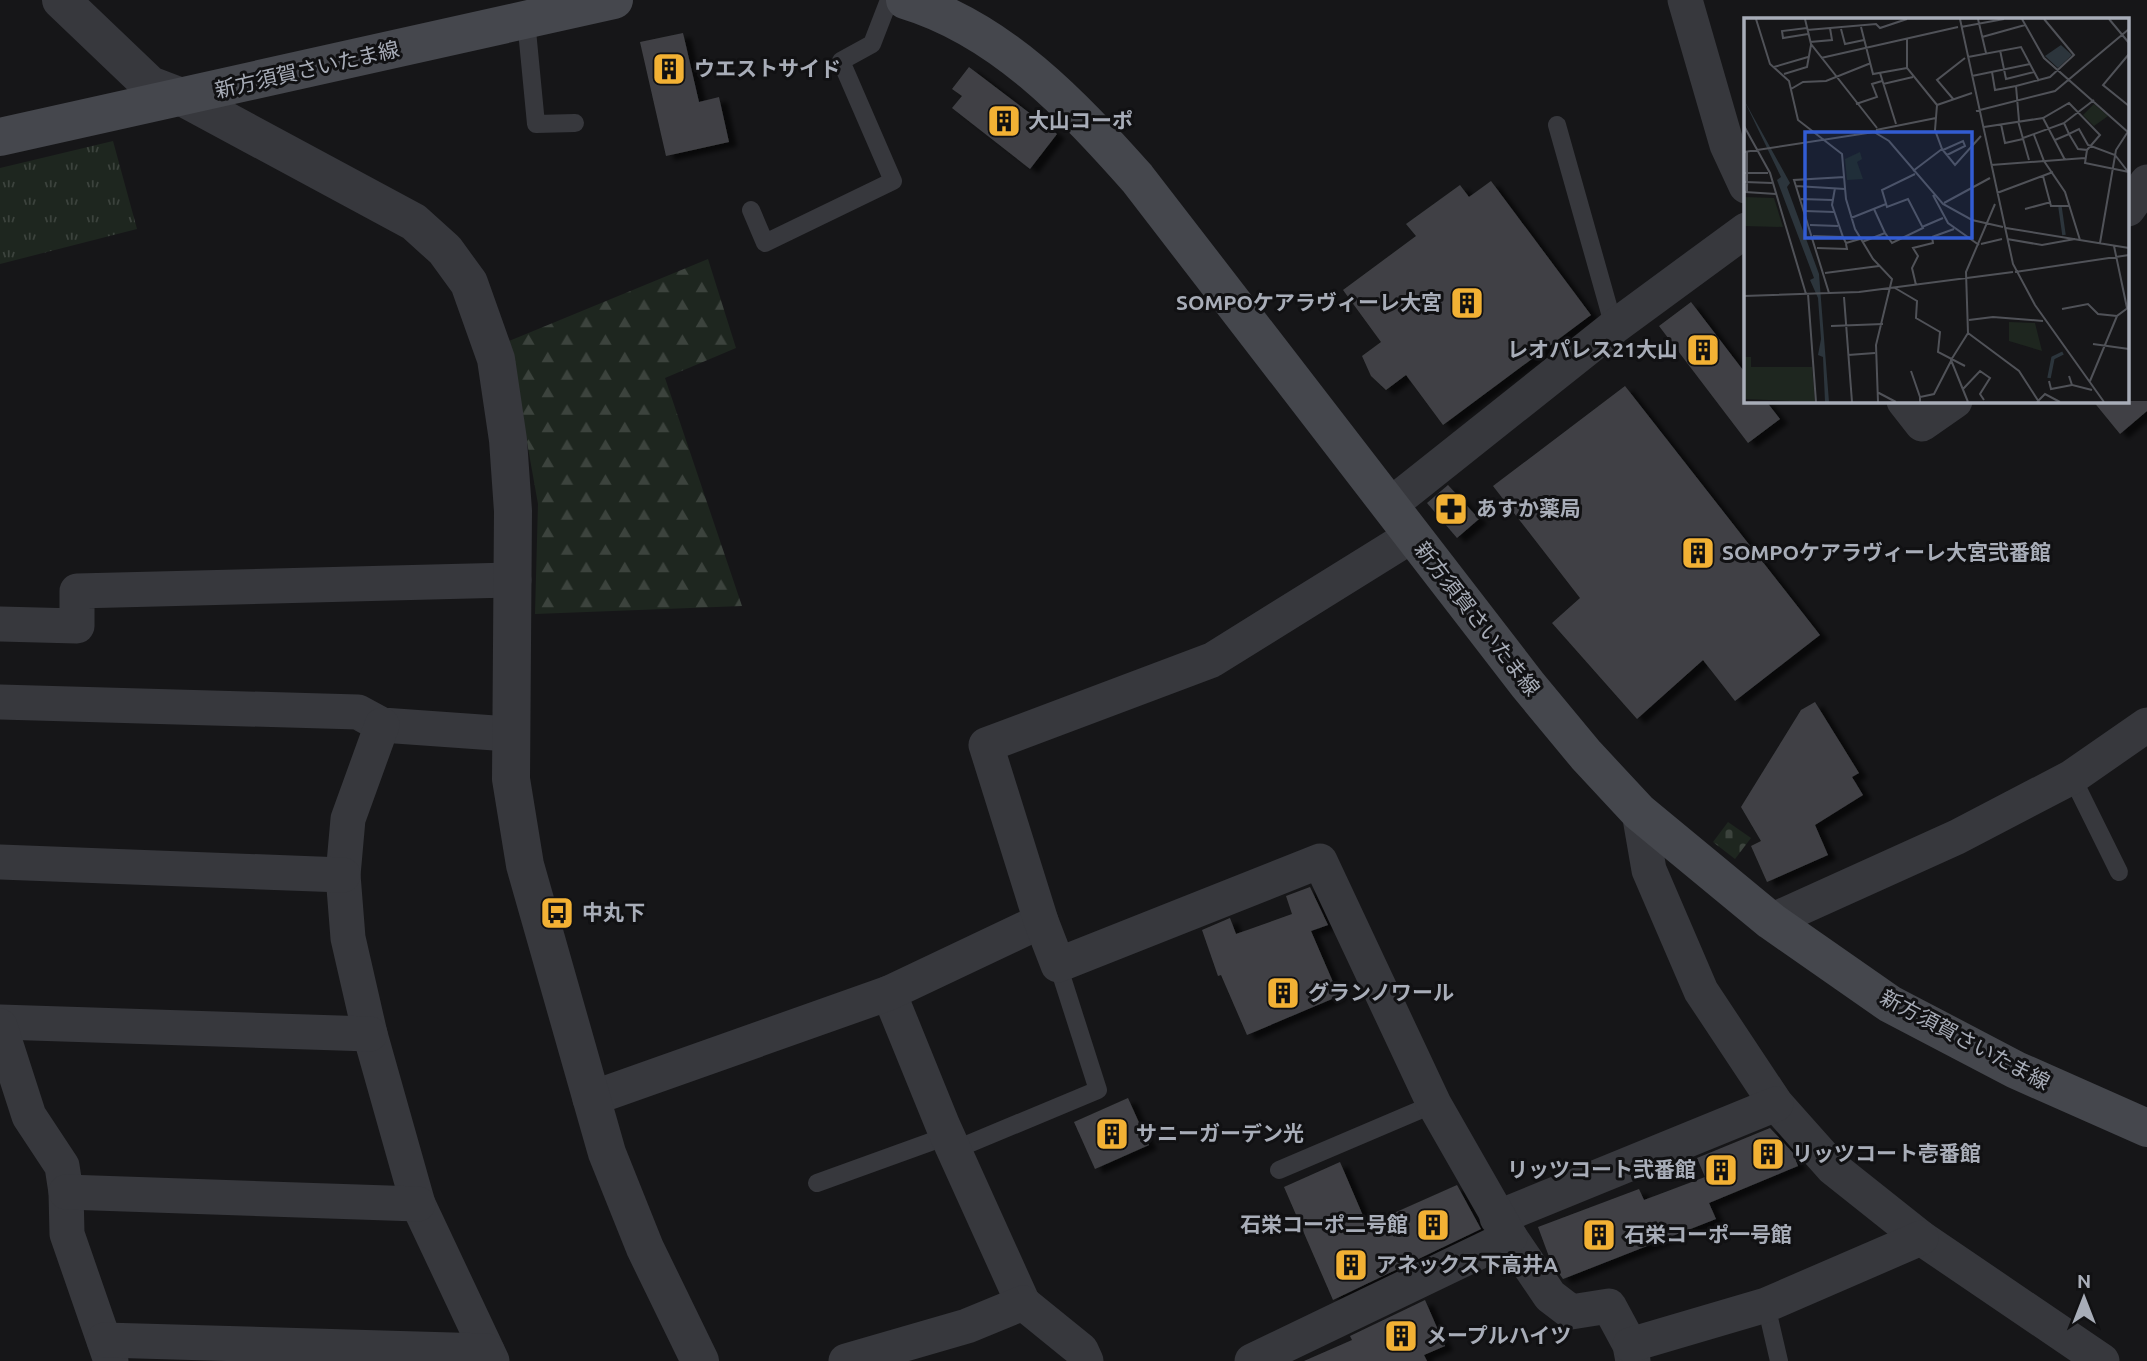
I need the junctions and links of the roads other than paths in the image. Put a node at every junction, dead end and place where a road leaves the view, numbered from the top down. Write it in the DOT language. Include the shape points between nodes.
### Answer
graph roads {
  1 [pos="61,0"];
  2 [pos="614,0"];
  3 [pos="889,0"];
  4 [pos="905,0"];
  5 [pos="1685,0"];
  6 [pos="526,20"];
  7 [pos="184,98"];
  8 [pos="575,123"];
  9 [pos="1558,125"];
  10 [pos="0,137"];
  11 [pos="1744,182"];
  12 [pos="751,210"];
  13 [pos="1744,231"];
  14 [pos="1614,327"];
  15 [pos="1905,402"];
  16 [pos="1954,402"];
  17 [pos="1390,506"];
  18 [pos="1413,535"];
  19 [pos="514,580"];
  20 [pos="0,624"];
  21 [pos="0,702"];
  22 [pos="382,725"];
  23 [pos="2147,725"];
  24 [pos="509,734"];
  25 [pos="2072,777"];
  26 [pos="1639,812"];
  27 [pos="0,862"];
  28 [pos="2119,872"];
  29 [pos="343,875"];
  30 [pos="1041,921"];
  31 [pos="1771,921"];
  32 [pos="1058,965"];
  33 [pos="888,993"];
  34 [pos="0,1024"];
  35 [pos="370,1034"];
  36 [pos="590,1099"];
  37 [pos="1434,1104"];
  38 [pos="1776,1104"];
  39 [pos="2147,1128"];
  40 [pos="951,1143"];
  41 [pos="1279,1170"];
  42 [pos="817,1183"];
  43 [pos="66,1192"];
  44 [pos="418,1204"];
  45 [pos="1504,1227"];
  46 [pos="1921,1238"];
  47 [pos="1023,1303"];
  48 [pos="1766,1305"];
  49 [pos="108,1350"];
  50 [pos="1632,1353"];
  51 [pos="489,1356"];
  52 [pos="700,1361"];
  53 [pos="846,1361"];
  54 [pos="1086,1361"];
  55 [pos="1252,1361"];
  56 [pos="1779,1361"];
  57 [pos="2102,1361"];
  1 -- 7 [label="street" via="150,85"];
  2 -- 6 [label="main road, 新方須賀さいたま線"];
  3 -- 12 [label="lane" via="872,44 841,61 893,181 765,243"];
  4 -- 17 [label="main road, 新方須賀さいたま線" via="967,24 1078,112 1136,178"];
  5 -- 11 [label="street" via="1727,145"];
  6 -- 7 [label="main road, 新方須賀さいたま線"];
  6 -- 8 [label="lane" via="536,124"];
  7 -- 10 [label="main road, 新方須賀さいたま線"];
  7 -- 19 [label="street" via="414,222 445,250 469,283 496,359 508,440"];
  9 -- 14 [label="lane"];
  13 -- 14 [label="street"];
  14 -- 17 [label="street"];
  15 -- 16 [label="street" via="1922,424"];
  17 -- 18 [label="main road, 新方須賀さいたま線"];
  18 -- 26 [label="main road, 新方須賀さいたま線" via="1528,685"];
  18 -- 30 [label="street" via="1212,660 986,745"];
  19 -- 20 [label="street" via="77,591 77,626"];
  19 -- 24 [label="street"];
  21 -- 22 [label="street" via="358,712"];
  22 -- 24 [label="street"];
  22 -- 29 [label="street" via="348,819"];
  23 -- 25 [label="street"];
  24 -- 36 [label="street" via="525,865"];
  25 -- 28 [label="lane"];
  25 -- 31 [label="street" via="1957,837"];
  26 -- 31 [label="main road, 新方須賀さいたま線"];
  26 -- 38 [label="street" via="1649,870 1701,991"];
  27 -- 29 [label="street"];
  29 -- 35 [label="street" via="348,938"];
  30 -- 32 [label="street"];
  30 -- 33 [label="street"];
  31 -- 39 [label="main road, 新方須賀さいたま線" via="1890,1004 2016,1070"];
  32 -- 37 [label="street" via="1320,861"];
  32 -- 40 [label="lane" via="1098,1090"];
  33 -- 36 [label="street"];
  33 -- 40 [label="street"];
  34 -- 35 [label="street"];
  34 -- 43 [label="street" via="29,1116 62,1166"];
  35 -- 44 [label="street"];
  36 -- 52 [label="street" via="645,1248"];
  37 -- 41 [label="lane"];
  37 -- 45 [label="street"];
  38 -- 45 [label="street"];
  38 -- 46 [label="street" via="1833,1168"];
  40 -- 42 [label="lane"];
  40 -- 47 [label="street"];
  43 -- 44 [label="street"];
  43 -- 49 [label="street" via="67,1234"];
  44 -- 51 [label="street"];
  45 -- 50 [label="street" via="1550,1296 1571,1312 1609,1306"];
  45 -- 55 [label="street"];
  46 -- 48 [label="street"];
  46 -- 57 [label="street"];
  47 -- 53 [label="street" via="967,1326"];
  47 -- 54 [label="street" via="1081,1350"];
  48 -- 50 [label="street"];
  48 -- 56 [label="lane"];
  49 -- 51 [label="street"];
}
